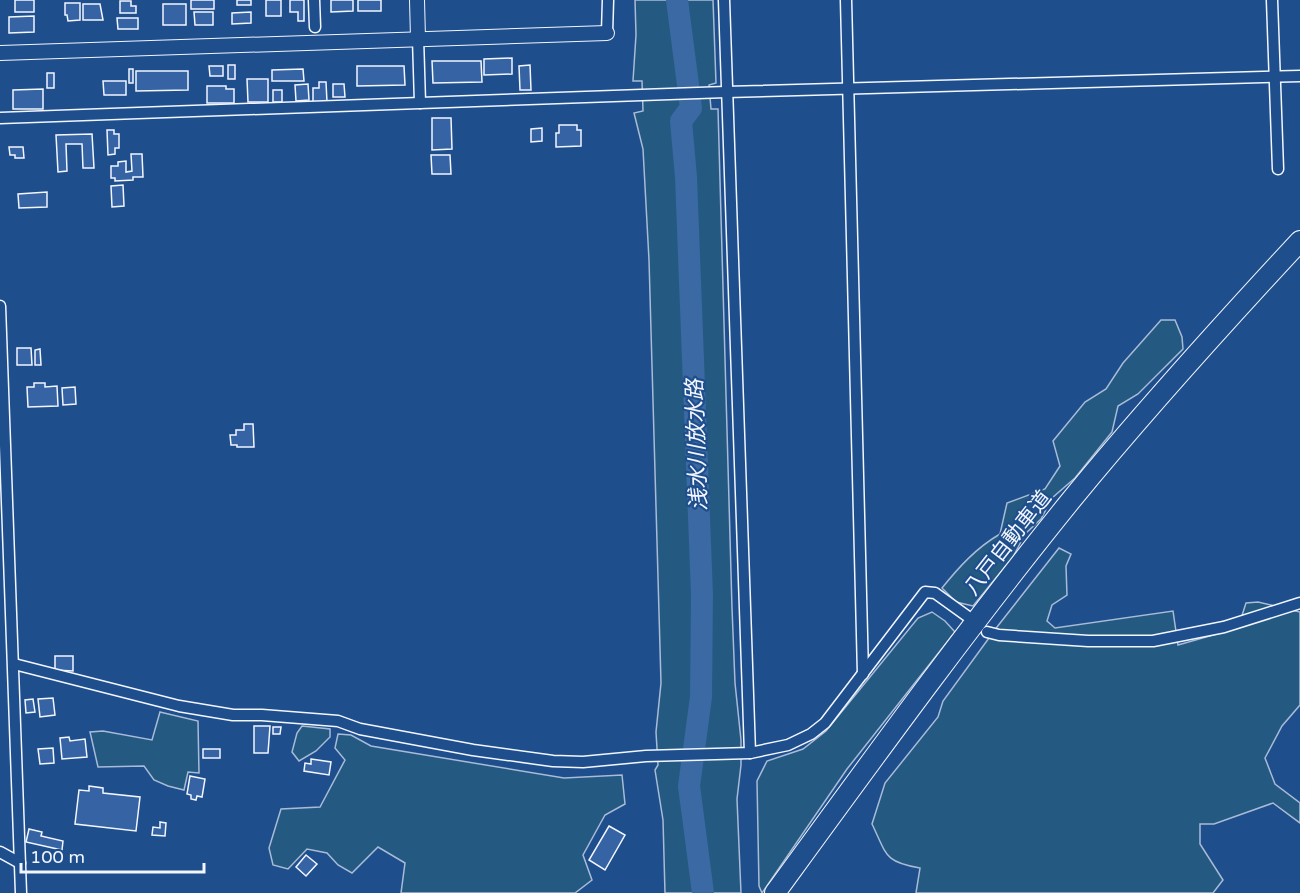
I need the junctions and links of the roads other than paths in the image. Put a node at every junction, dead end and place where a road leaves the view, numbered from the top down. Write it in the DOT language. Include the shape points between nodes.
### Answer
graph roads {
  1 [pos="314,0"];
  2 [pos="417,0"];
  3 [pos="608,0"];
  4 [pos="724,0"];
  5 [pos="846,0"];
  6 [pos="1272,0"];
  7 [pos="315,27"];
  8 [pos="607,33"];
  9 [pos="418,38"];
  10 [pos="0,53"];
  11 [pos="1300,76"];
  12 [pos="1276,77"];
  13 [pos="850,90"];
  14 [pos="726,92"];
  15 [pos="420,103"];
  16 [pos="0,118"];
  17 [pos="1278,169"];
  18 [pos="1300,241"];
  19 [pos="1300,254"];
  20 [pos="0,306"];
  21 [pos="1300,603"];
  22 [pos="967,616"];
  23 [pos="987,632"];
  24 [pos="14,664"];
  25 [pos="863,674"];
  26 [pos="750,753"];
  27 [pos="0,852"];
  28 [pos="20,863"];
  29 [pos="21,893"];
  30 [pos="775,893"];
  31 [pos="787,893"];
  1 -- 7 [label="street"];
  2 -- 9 [label="street"];
  3 -- 8 [label="street"];
  4 -- 14 [label="street"];
  5 -- 13 [label="street"];
  6 -- 12 [label="street"];
  8 -- 9 [label="street"];
  9 -- 10 [label="street"];
  9 -- 15 [label="street"];
  11 -- 12 [label="street"];
  12 -- 13 [label="street"];
  12 -- 17 [label="street"];
  13 -- 14 [label="street"];
  13 -- 25 [label="street"];
  14 -- 15 [label="street"];
  14 -- 26 [label="street"];
  15 -- 16 [label="street"];
  18 -- 30 [label="highway, 八戸自動車道" via="1159,396 1072,499"];
  19 -- 31 [label="highway, 八戸自動車道" via="1081,503 951,670"];
  20 -- 24 [label="street"];
  21 -- 23 [label="street" via="1224,627 1153,641 1088,641"];
  22 -- 25 [label="street" via="936,593 925,592"];
  24 -- 26 [label="street" via="179,706 233,715 338,721 360,729 553,761"];
  24 -- 28 [label="street"];
  25 -- 26 [label="street" via="812,735"];
  27 -- 28 [label="street"];
  28 -- 29 [label="street"];
}
